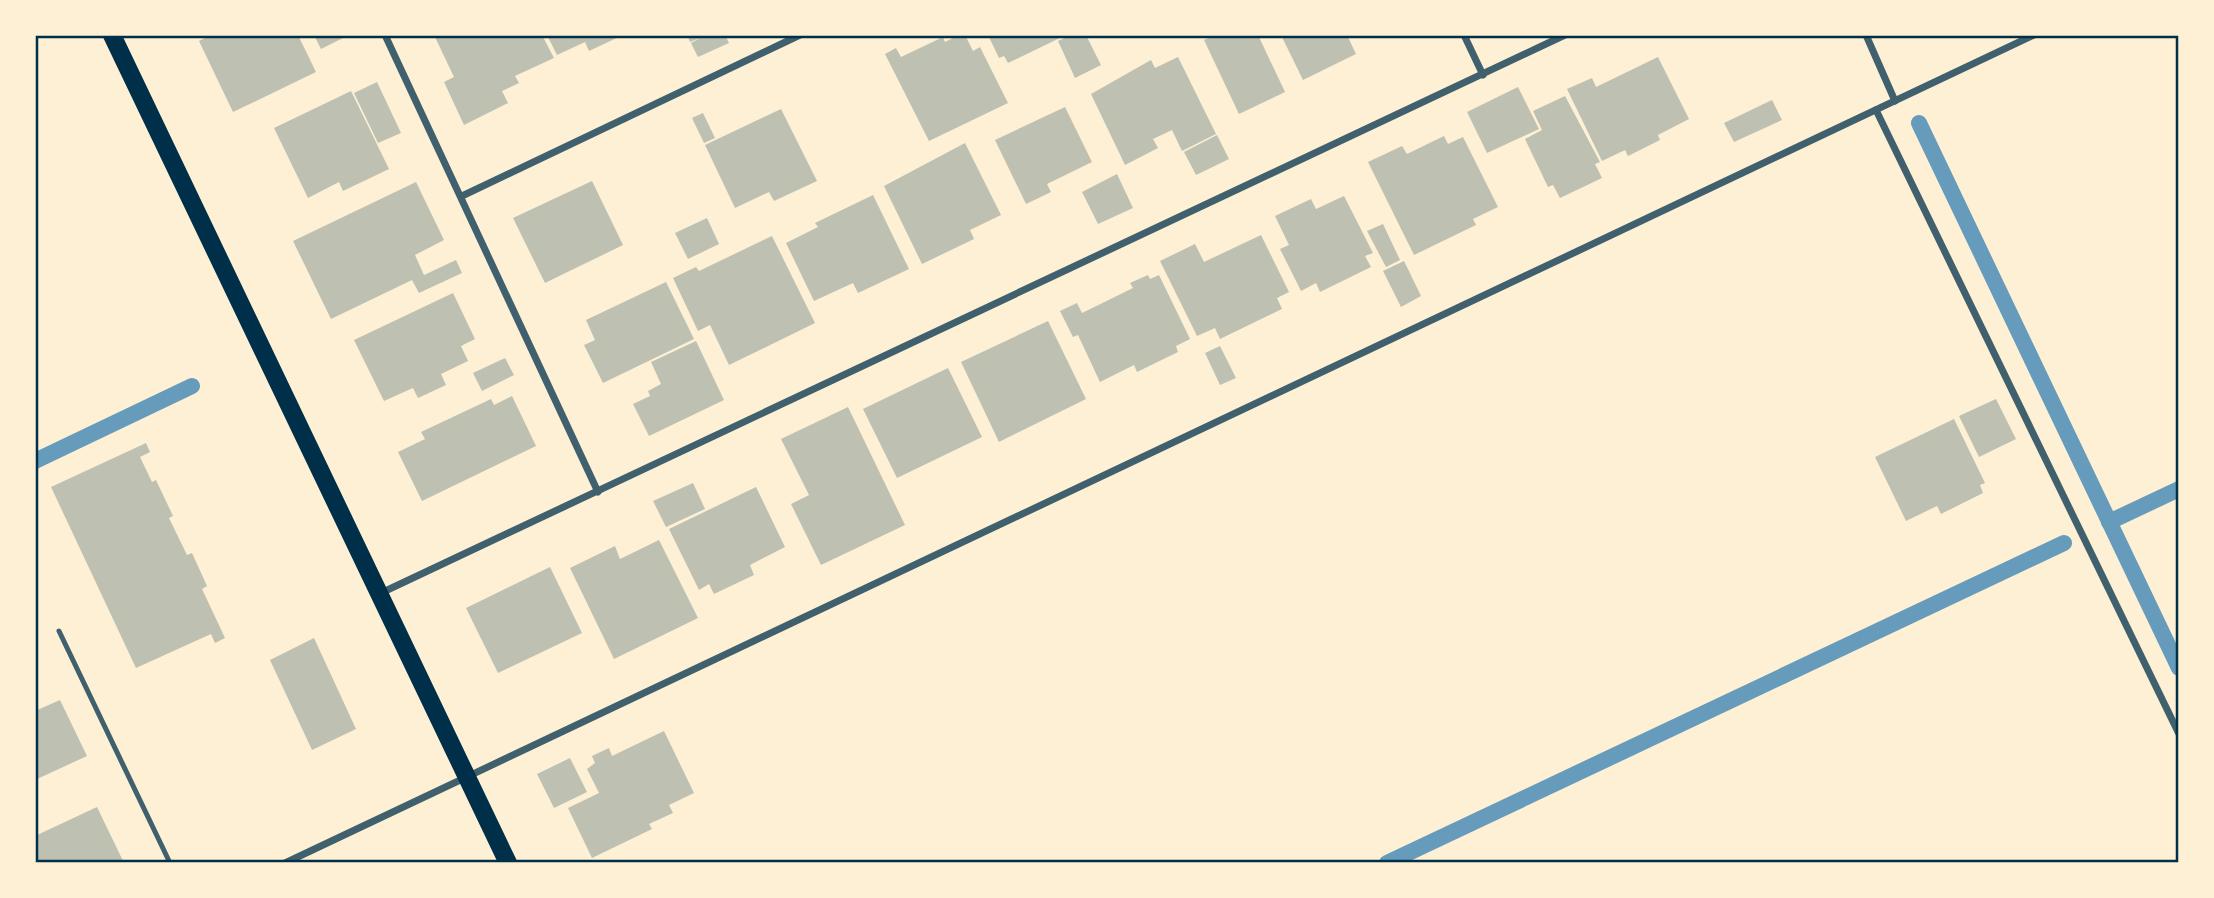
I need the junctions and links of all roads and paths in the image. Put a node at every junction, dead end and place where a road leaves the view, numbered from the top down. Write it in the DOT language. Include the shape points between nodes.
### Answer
graph roads {
  1 [pos="112,35"];
  2 [pos="385,35"];
  3 [pos="800,35"];
  4 [pos="1464,35"];
  5 [pos="1564,35"];
  6 [pos="1866,35"];
  7 [pos="2034,35"];
  8 [pos="1483,75"];
  9 [pos="1895,101"];
  10 [pos="1875,110"];
  11 [pos="462,196"];
  12 [pos="598,492"];
  13 [pos="378,595"];
  14 [pos="59,631"];
  15 [pos="2179,734"];
  16 [pos="467,776"];
  17 [pos="170,863"];
  18 [pos="285,863"];
  19 [pos="508,863"];
  1 -- 13 [label="main road"];
  2 -- 11 [label="street"];
  3 -- 11 [label="street"];
  4 -- 8 [label="street"];
  5 -- 8 [label="street"];
  6 -- 9 [label="street"];
  7 -- 9 [label="street"];
  8 -- 12 [label="street"];
  9 -- 10 [label="street"];
  10 -- 15 [label="street"];
  10 -- 16 [label="street"];
  11 -- 12 [label="street"];
  12 -- 13 [label="street"];
  13 -- 16 [label="main road"];
  14 -- 17 [label="lane"];
  16 -- 18 [label="street"];
  16 -- 19 [label="main road"];
}
